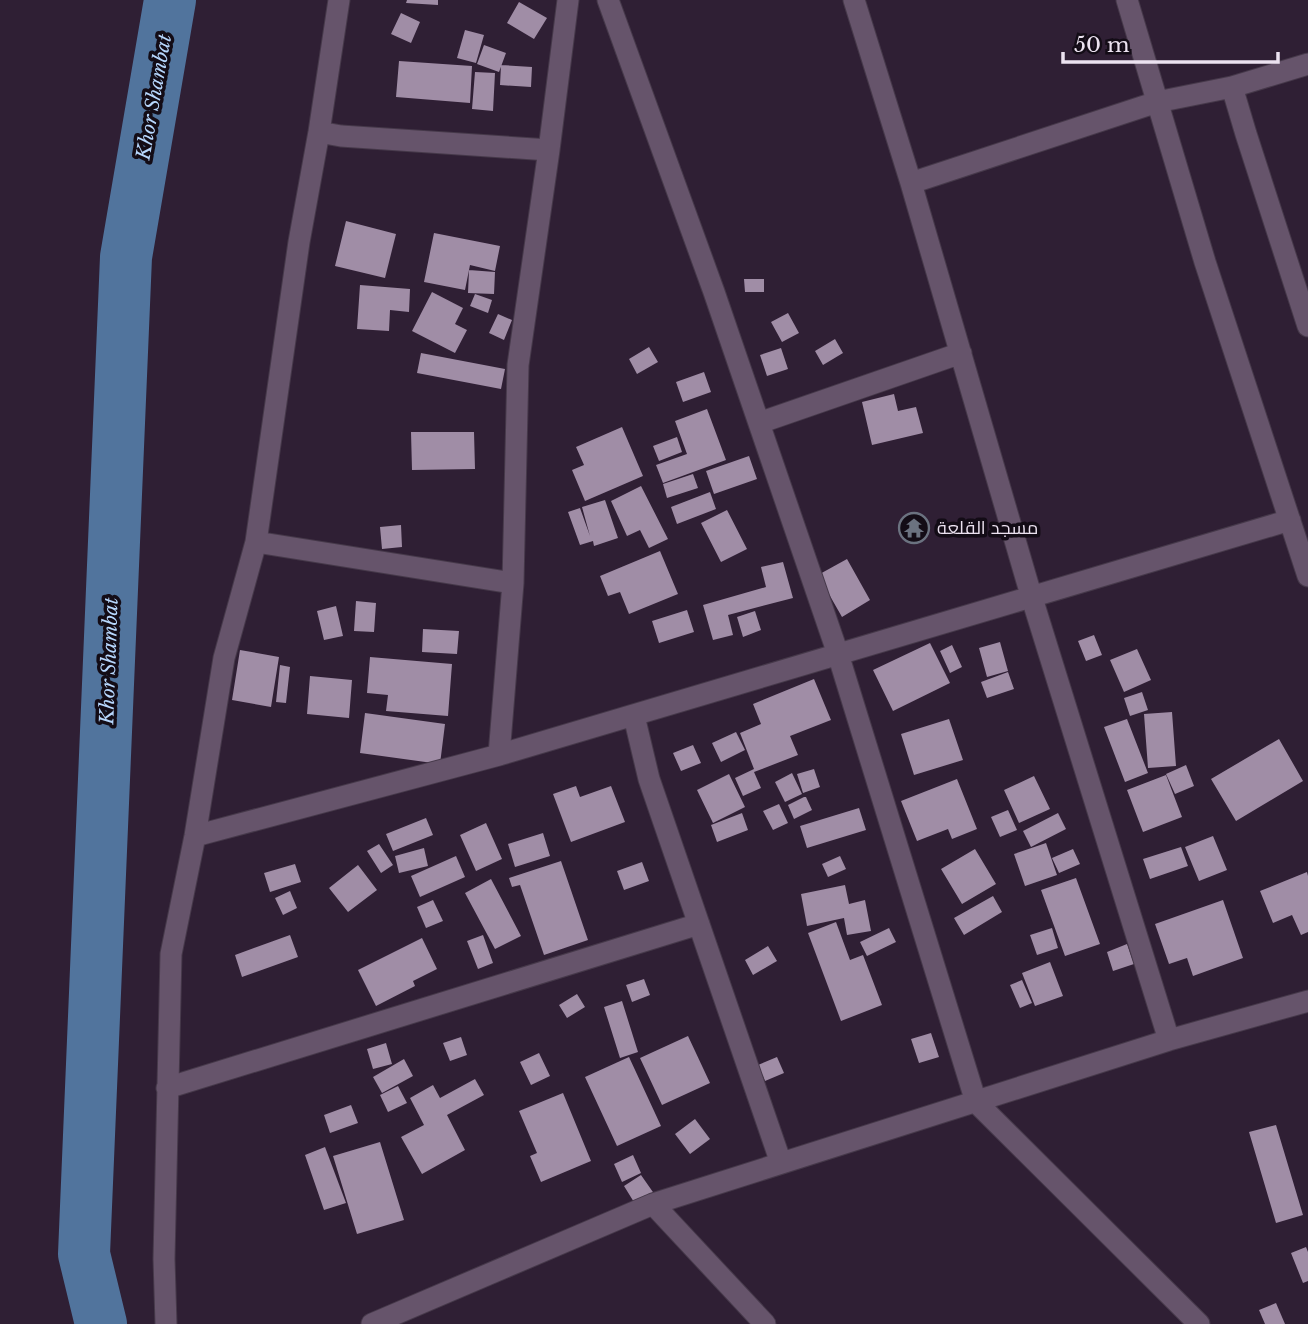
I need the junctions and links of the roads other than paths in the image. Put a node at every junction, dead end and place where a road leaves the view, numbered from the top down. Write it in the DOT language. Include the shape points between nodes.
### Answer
graph roads {
  1 [pos="339,0"];
  2 [pos="568,0"];
  3 [pos="608,0"];
  4 [pos="853,0"];
  5 [pos="1127,0"];
  6 [pos="1308,64"];
  7 [pos="1232,87"];
  8 [pos="1157,102"];
  9 [pos="319,132"];
  10 [pos="549,150"];
  11 [pos="911,183"];
  12 [pos="1308,326"];
  13 [pos="961,353"];
  14 [pos="758,423"];
  15 [pos="1290,520"];
  16 [pos="256,542"];
  17 [pos="1308,576"];
  18 [pos="513,583"];
  19 [pos="1031,596"];
  20 [pos="838,654"];
  21 [pos="634,716"];
  22 [pos="499,755"];
  23 [pos="195,836"];
  24 [pos="699,924"];
  25 [pos="1308,1001"];
  26 [pos="1169,1040"];
  27 [pos="167,1088"];
  28 [pos="976,1102"];
  29 [pos="781,1163"];
  30 [pos="653,1204"];
  31 [pos="166,1324"];
  32 [pos="372,1324"];
  33 [pos="765,1324"];
  34 [pos="1199,1324"];
  1 -- 9 [label="street"];
  2 -- 10 [label="street"];
  3 -- 14 [label="street"];
  4 -- 11 [label="street"];
  5 -- 8 [label="street"];
  6 -- 7 [label="street"];
  7 -- 8 [label="street"];
  7 -- 12 [label="street"];
  8 -- 11 [label="street"];
  8 -- 15 [label="street"];
  9 -- 10 [label="street"];
  9 -- 16 [label="street"];
  10 -- 18 [label="street" via="518,365"];
  11 -- 13 [label="street"];
  13 -- 14 [label="street"];
  13 -- 19 [label="street"];
  14 -- 20 [label="street"];
  15 -- 17 [label="street"];
  15 -- 19 [label="street"];
  16 -- 18 [label="street"];
  16 -- 23 [label="street" via="224,658"];
  18 -- 22 [label="street"];
  19 -- 20 [label="street"];
  19 -- 26 [label="street"];
  20 -- 21 [label="street"];
  20 -- 28 [label="street"];
  21 -- 22 [label="street"];
  21 -- 24 [label="street" via="649,779"];
  22 -- 23 [label="street"];
  23 -- 27 [label="street" via="171,954"];
  24 -- 27 [label="street"];
  24 -- 29 [label="street"];
  25 -- 26 [label="street"];
  26 -- 28 [label="street"];
  27 -- 31 [label="street"];
  28 -- 29 [label="street"];
  28 -- 34 [label="street"];
  29 -- 30 [label="street"];
  30 -- 32 [label="street"];
  30 -- 33 [label="street"];
}
